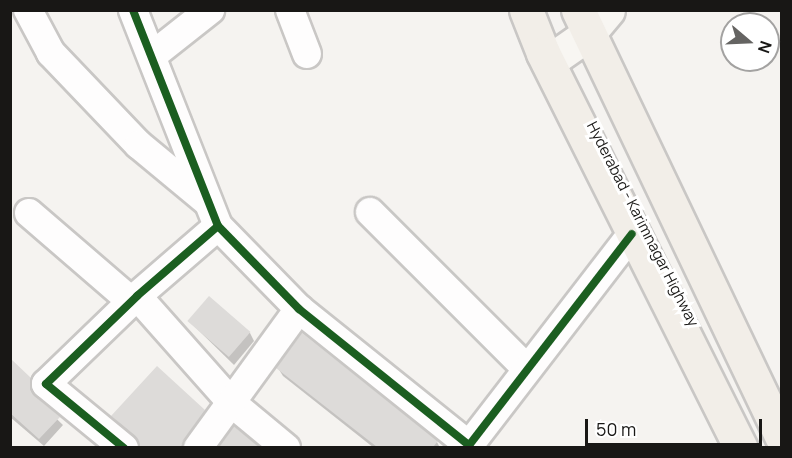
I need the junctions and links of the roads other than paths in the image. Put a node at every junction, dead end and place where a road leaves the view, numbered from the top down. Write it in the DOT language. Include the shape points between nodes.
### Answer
graph roads {
  1 [pos="28,10"];
  2 [pos="133,10"];
  3 [pos="210,10"];
  4 [pos="290,10"];
  5 [pos="526,10"];
  6 [pos="592,18"];
  7 [pos="307,54"];
  8 [pos="153,56"];
  9 [pos="548,62"];
  10 [pos="370,212"];
  11 [pos="29,213"];
  12 [pos="213,214"];
  13 [pos="633,234"];
  14 [pos="134,299"];
  15 [pos="299,309"];
  16 [pos="526,368"];
  17 [pos="233,404"];
  18 [pos="782,437"];
  19 [pos="468,446"];
  20 [pos="124,447"];
  21 [pos="198,447"];
  22 [pos="286,447"];
  23 [pos="741,447"];
  1 -- 12 [label="street" via="51,53 139,145"];
  2 -- 8 [label="street"];
  3 -- 8 [label="street"];
  4 -- 7 [label="street"];
  5 -- 9 [label="main road, Hyderabad - Karimnagar Highway"];
  6 -- 9 [label="main road"];
  6 -- 18 [label="main road, Hyderabad - Karimnagar Highway"];
  8 -- 12 [label="street"];
  9 -- 13 [label="main road, Hyderabad - Karimnagar Highway"];
  10 -- 16 [label="street"];
  11 -- 14 [label="street"];
  12 -- 14 [label="street"];
  12 -- 15 [label="street"];
  13 -- 16 [label="street"];
  13 -- 23 [label="main road, Hyderabad - Karimnagar Highway"];
  14 -- 17 [label="street"];
  14 -- 20 [label="street" via="46,384"];
  15 -- 17 [label="street"];
  15 -- 19 [label="street"];
  16 -- 19 [label="street"];
  17 -- 21 [label="street"];
  17 -- 22 [label="street"];
}
